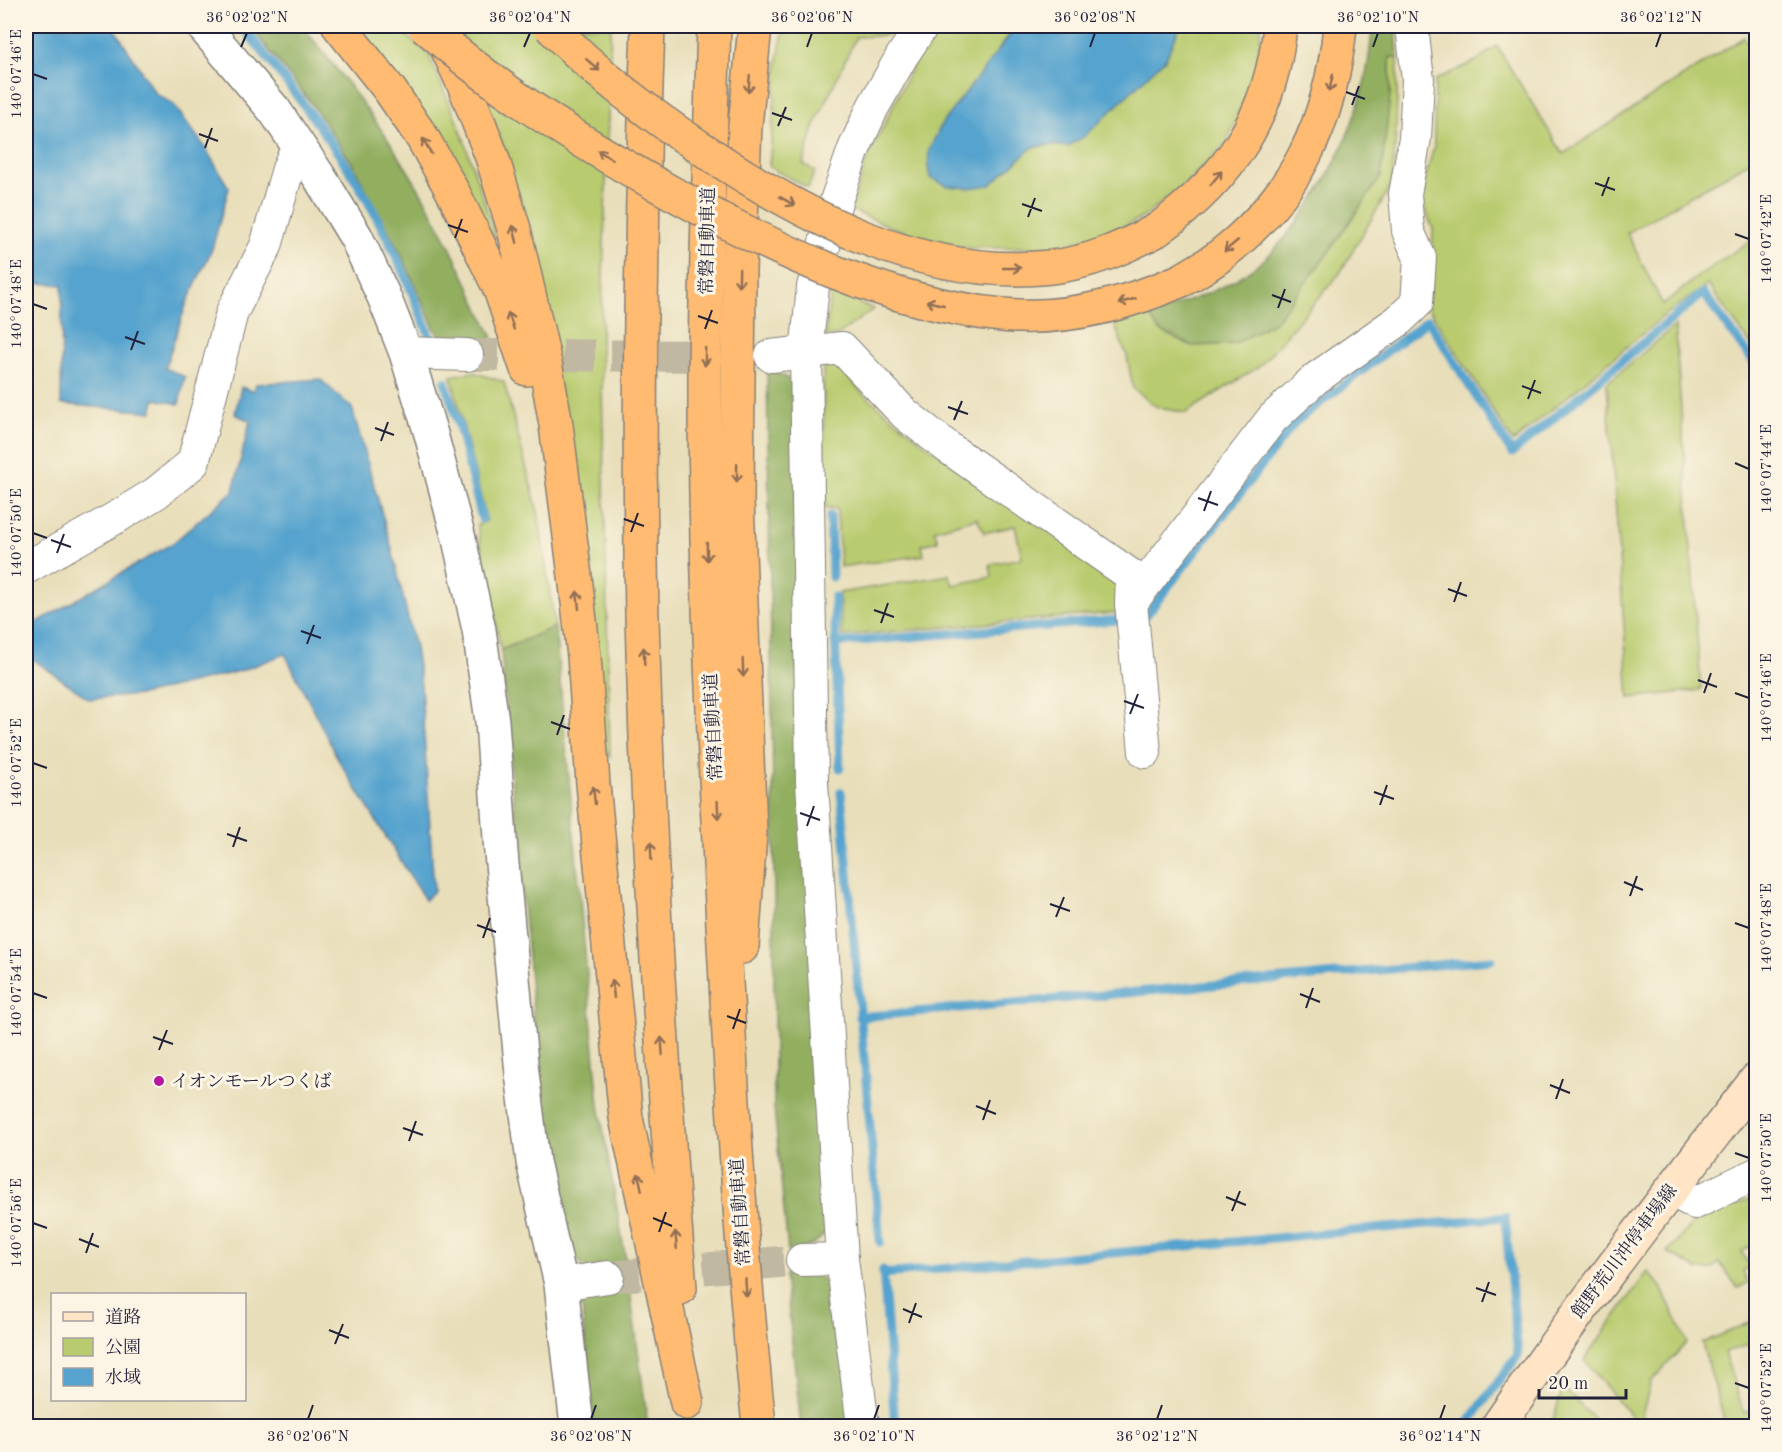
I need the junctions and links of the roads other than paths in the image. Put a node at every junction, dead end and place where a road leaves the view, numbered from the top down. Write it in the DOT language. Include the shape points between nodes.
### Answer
graph roads {
  1 [pos="203,26"];
  2 [pos="339,26"];
  3 [pos="425,26"];
  4 [pos="436,26"];
  5 [pos="550,26"];
  6 [pos="648,26"];
  7 [pos="714,26"];
  8 [pos="755,26"];
  9 [pos="922,26"];
  10 [pos="1280,26"];
  11 [pos="1340,26"];
  12 [pos="1412,26"];
  13 [pos="298,145"];
  14 [pos="806,352"];
  15 [pos="406,353"];
  16 [pos="467,355"];
  17 [pos="771,356"];
  18 [pos="565,498"];
  19 [pos="26,568"];
  20 [pos="1131,603"];
  21 [pos="1145,752"];
  22 [pos="1756,1080"];
  23 [pos="732,1104"];
  24 [pos="1756,1174"];
  25 [pos="1671,1190"];
  26 [pos="842,1258"];
  27 [pos="802,1260"];
  28 [pos="608,1277"];
  29 [pos="561,1284"];
  30 [pos="688,1415"];
  31 [pos="577,1426"];
  32 [pos="759,1426"];
  33 [pos="863,1426"];
  34 [pos="1498,1426"];
  1 -- 13 [label="street" via="275,111"];
  18 -- 2 [label="highway, one-way" via="500,289 422,136"];
  11 -- 3 [label="highway, one-way, bridge" via="1329,96 1316,133 1298,169 1248,232 1216,259 1147,296 1074,313 1037,316 1003,315 916,299 804,259 746,233 625,168 556,124"];
  18 -- 4 [label="highway, one-way" via="546,368 514,229 469,97"];
  5 -- 10 [label="highway, one-way, bridge" via="634,100 715,158 826,221 903,250 977,267 1014,269 1051,267 1120,249 1188,208 1214,182 1253,124 1277,54"];
  30 -- 6 [label="highway, one-way" via="652,882 642,615 640,366"];
  7 -- 23 [label="highway, 常磐自動車道, one-way" via="705,426 709,634"];
  8 -- 23 [label="highway, one-way" via="745,126 737,500 750,834"];
  9 -- 14 [label="street" via="873,107 854,149 813,287"];
  12 -- 20 [label="street" via="1418,80 1415,138 1405,204 1408,231 1420,258 1417,303 1398,321 1315,379 1272,419"];
  13 -- 15 [label="street" via="356,237"];
  13 -- 19 [label="street" via="266,246 232,312 194,463 156,493"];
  14 -- 17 [label="street"];
  14 -- 20 [label="street" via="842,348 905,414 1132,576"];
  14 -- 26 [label="street" via="812,783"];
  15 -- 16 [label="street"];
  15 -- 29 [label="street" via="459,539 479,630 492,721 501,853 533,1162"];
  30 -- 18 [label="highway, one-way" via="626,1118 584,656"];
  20 -- 21 [label="street"];
  22 -- 25 [label="main road, 館野荒川沖停車場線"];
  23 -- 32 [label="highway, 常磐自動車道, one-way"];
  24 -- 25 [label="street" via="1695,1203"];
  25 -- 34 [label="main road, 館野荒川沖停車場線"];
  26 -- 27 [label="street"];
  26 -- 33 [label="street"];
  28 -- 29 [label="street"];
  29 -- 31 [label="street"];
}
